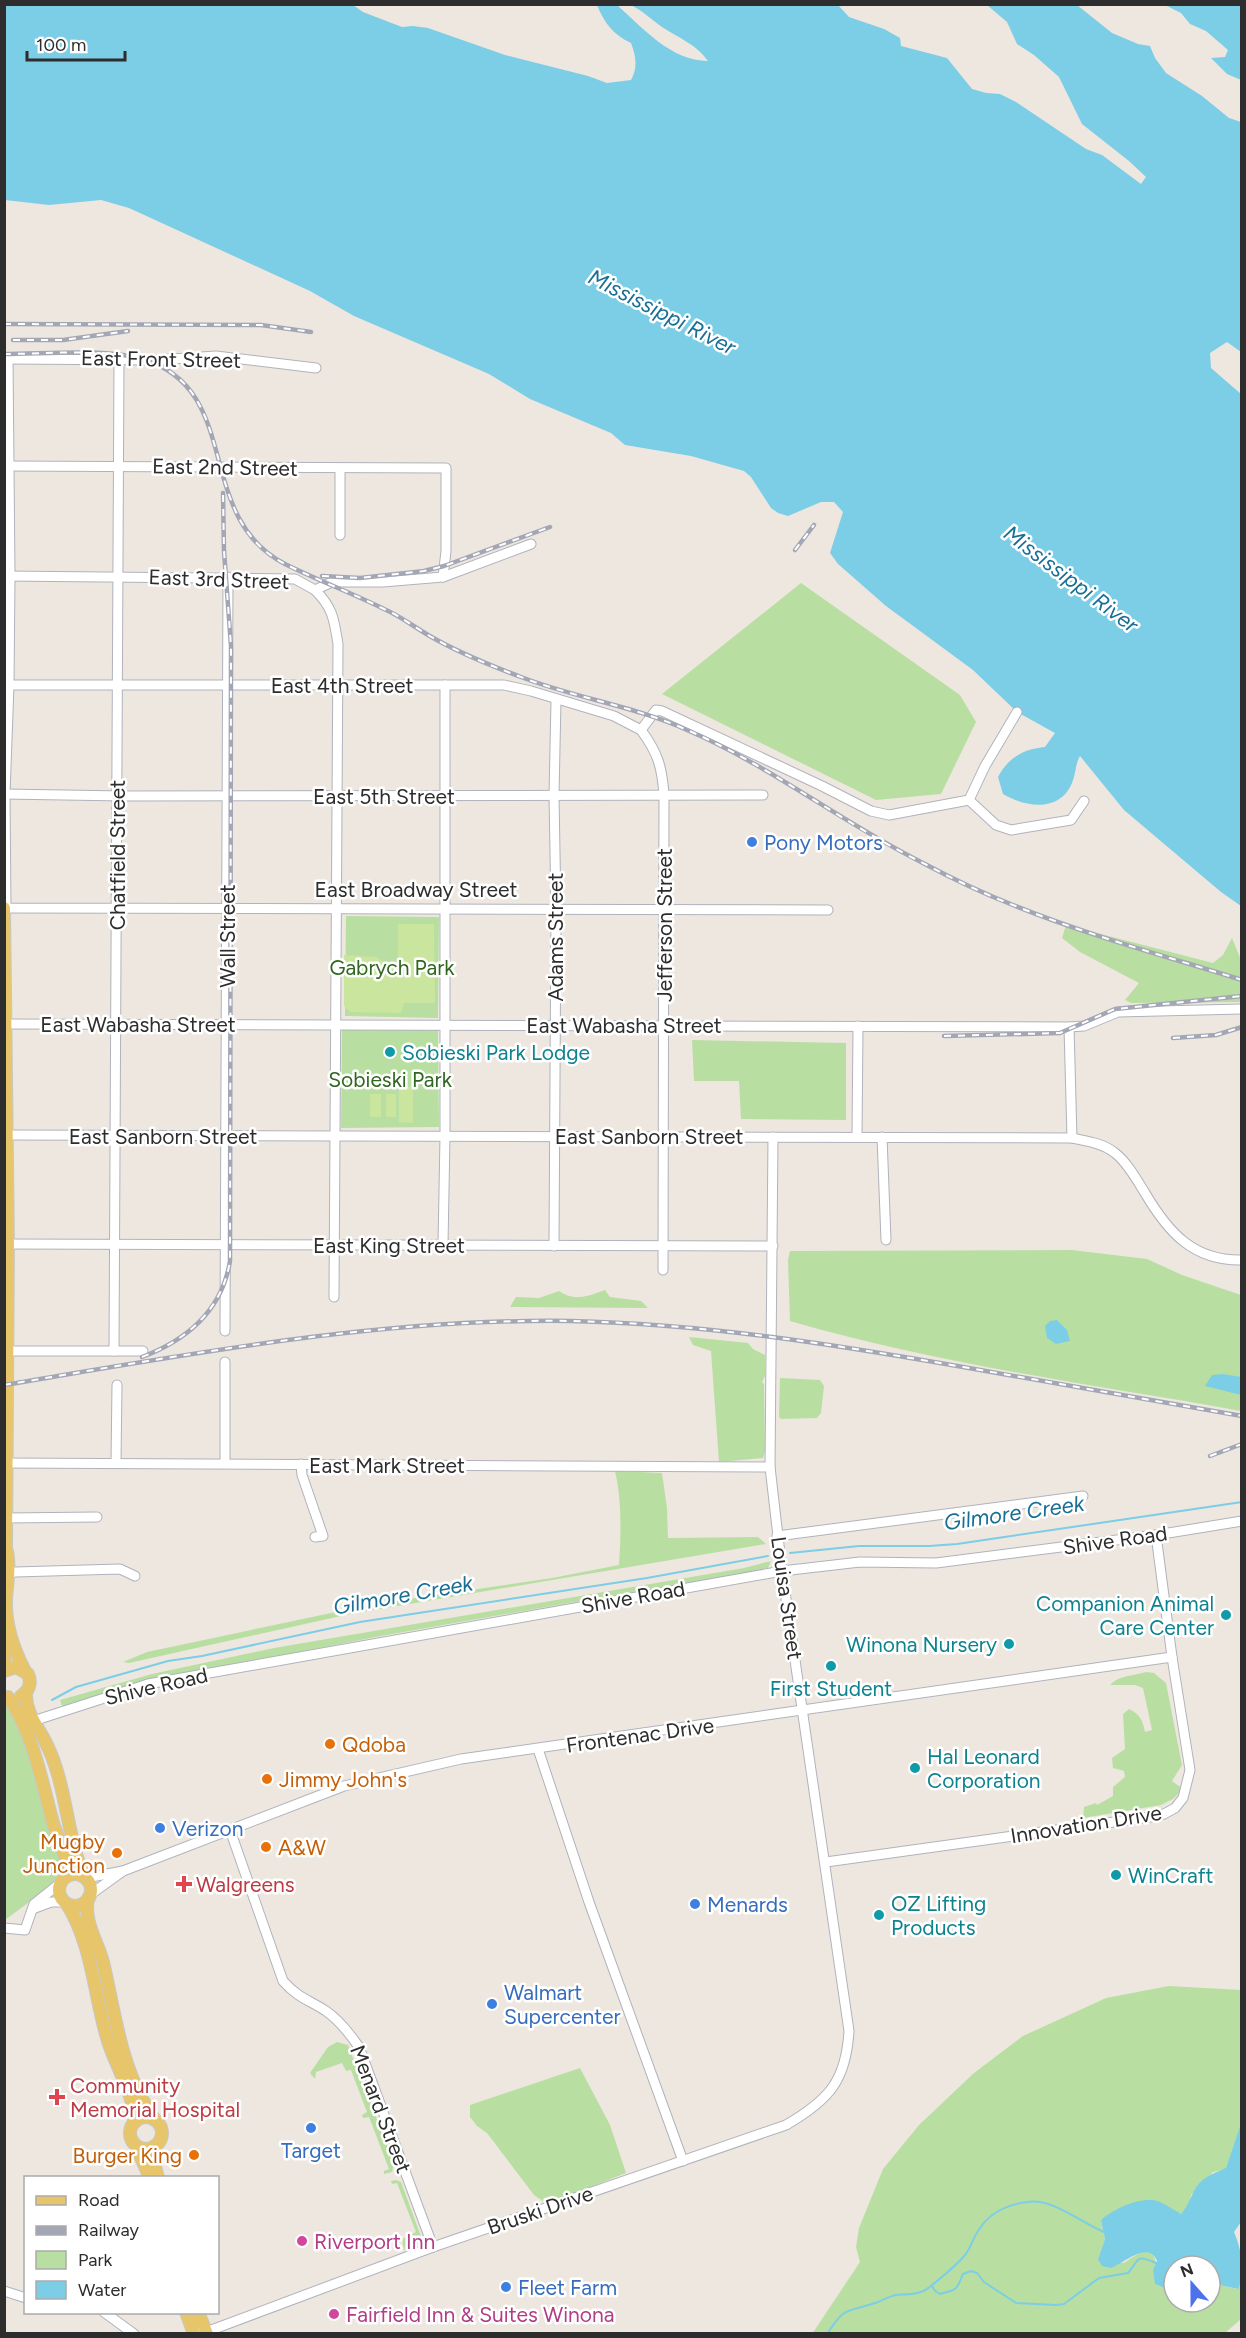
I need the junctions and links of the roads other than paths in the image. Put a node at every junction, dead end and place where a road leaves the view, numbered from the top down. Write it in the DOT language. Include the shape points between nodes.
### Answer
graph roads {
  1 [pos="119,358"];
  2 [pos="6,359"];
  3 [pos="316,368"];
  4 [pos="117,465"];
  5 [pos="7,466"];
  6 [pos="340,469"];
  7 [pos="340,535"];
  8 [pos="531,544"];
  9 [pos="7,576"];
  10 [pos="118,577"];
  11 [pos="228,577"];
  12 [pos="443,577"];
  13 [pos="315,590"];
  14 [pos="7,685"];
  15 [pos="227,685"];
  16 [pos="338,685"];
  17 [pos="445,685"];
  18 [pos="118,686"];
  19 [pos="556,700"];
  20 [pos="1017,712"];
  21 [pos="641,730"];
  22 [pos="5,795"];
  23 [pos="337,795"];
  24 [pos="664,795"];
  25 [pos="763,795"];
  26 [pos="118,796"];
  27 [pos="227,796"];
  28 [pos="446,796"];
  29 [pos="554,796"];
  30 [pos="969,800"];
  31 [pos="1084,801"];
  32 [pos="5,908"];
  33 [pos="117,908"];
  34 [pos="227,908"];
  35 [pos="335,909"];
  36 [pos="445,909"];
  37 [pos="556,909"];
  38 [pos="663,909"];
  39 [pos="828,909"];
  40 [pos="1242,1009"];
  41 [pos="117,1023"];
  42 [pos="6,1024"];
  43 [pos="227,1025"];
  44 [pos="336,1025"];
  45 [pos="446,1025"];
  46 [pos="554,1025"];
  47 [pos="664,1026"];
  48 [pos="858,1026"];
  49 [pos="1069,1027"];
  50 [pos="334,1135"];
  51 [pos="5,1136"];
  52 [pos="115,1136"];
  53 [pos="227,1136"];
  54 [pos="446,1136"];
  55 [pos="555,1136"];
  56 [pos="664,1137"];
  57 [pos="773,1137"];
  58 [pos="857,1137"];
  59 [pos="882,1137"];
  60 [pos="1072,1138"];
  61 [pos="886,1240"];
  62 [pos="6,1244"];
  63 [pos="116,1244"];
  64 [pos="225,1245"];
  65 [pos="335,1245"];
  66 [pos="443,1245"];
  67 [pos="554,1246"];
  68 [pos="663,1246"];
  69 [pos="773,1246"];
  70 [pos="1242,1260"];
  71 [pos="663,1270"];
  72 [pos="334,1297"];
  73 [pos="225,1331"];
  74 [pos="5,1351"];
  75 [pos="114,1351"];
  76 [pos="143,1351"];
  77 [pos="225,1362"];
  78 [pos="117,1385"];
  79 [pos="116,1462"];
  80 [pos="6,1463"];
  81 [pos="225,1464"];
  82 [pos="301,1464"];
  83 [pos="770,1467"];
  84 [pos="1083,1496"];
  85 [pos="97,1517"];
  86 [pos="7,1518"];
  87 [pos="1242,1521"];
  88 [pos="1156,1535"];
  89 [pos="777,1536"];
  90 [pos="315,1538"];
  91 [pos="5,1550"];
  92 [pos="782,1570"];
  93 [pos="8,1574"];
  94 [pos="135,1576"];
  95 [pos="4,1646"];
  96 [pos="1172,1657"];
  97 [pos="5,1670"];
  98 [pos="25,1671"];
  99 [pos="26,1692"];
  100 [pos="6,1696"];
  101 [pos="804,1711"];
  102 [pos="33,1721"];
  103 [pos="538,1749"];
  104 [pos="230,1830"];
  105 [pos="826,1862"];
  106 [pos="123,1871"];
  107 [pos="85,1877"];
  108 [pos="62,1881"];
  109 [pos="89,1897"];
  110 [pos="65,1903"];
  111 [pos="33,1908"];
  112 [pos="4,1928"];
  113 [pos="848,2056"];
  114 [pos="155,2120"];
  115 [pos="135,2122"];
  116 [pos="136,2146"];
  117 [pos="155,2146"];
  118 [pos="683,2161"];
  119 [pos="149,2176"];
  120 [pos="158,2176"];
  121 [pos="433,2247"];
  122 [pos="4,2291"];
  123 [pos="24,2297"];
  124 [pos="105,2314"];
  125 [pos="189,2314"];
  126 [pos="198,2314"];
  127 [pos="202,2333"];
  128 [pos="134,2334"];
  1 -- 2 [label="street, East Front Street"];
  1 -- 3 [label="street, East Front Street" via="216,356"];
  1 -- 4 [label="street, Chatfield Street"];
  2 -- 5 [label="street"];
  4 -- 5 [label="street, East 2nd Street"];
  4 -- 6 [label="street, East 2nd Street"];
  4 -- 10 [label="street, Chatfield Street"];
  5 -- 9 [label="street"];
  6 -- 7 [label="street"];
  6 -- 12 [label="street, East 2nd Street" via="446,468"];
  8 -- 12 [label="street, East 3rd Street"];
  9 -- 10 [label="street, East 3rd Street"];
  9 -- 14 [label="street"];
  10 -- 11 [label="street, East 3rd Street"];
  10 -- 18 [label="street, Chatfield Street"];
  11 -- 13 [label="street, East 3rd Street" via="295,579"];
  11 -- 15 [label="street, Wall Street"];
  12 -- 13 [label="street, East 3rd Street" via="332,582"];
  13 -- 16 [label="street" via="328,603 334,617"];
  14 -- 18 [label="street, East 4th Street"];
  14 -- 22 [label="street"];
  15 -- 16 [label="street, East 4th Street"];
  15 -- 18 [label="street, East 4th Street"];
  15 -- 27 [label="street, Wall Street"];
  16 -- 17 [label="street, East 4th Street"];
  16 -- 23 [label="street"];
  17 -- 19 [label="street, East 4th Street" via="504,685"];
  17 -- 28 [label="street"];
  18 -- 26 [label="street, Chatfield Street"];
  19 -- 21 [label="street, East 4th Street" via="614,716"];
  19 -- 29 [label="street, Adams Street"];
  20 -- 30 [label="street"];
  21 -- 24 [label="street, Jefferson Street" via="655,749 663,771"];
  21 -- 30 [label="street" via="656,710 662,711 871,811 889,815"];
  22 -- 26 [label="street, East 5th Street"];
  22 -- 32 [label="street"];
  23 -- 27 [label="street, East 5th Street"];
  23 -- 28 [label="street, East 5th Street"];
  23 -- 35 [label="street"];
  24 -- 25 [label="street, East 5th Street"];
  24 -- 29 [label="street, East 5th Street"];
  24 -- 38 [label="street, Jefferson Street"];
  26 -- 27 [label="street, East 5th Street"];
  26 -- 33 [label="street, Chatfield Street"];
  27 -- 34 [label="street, Wall Street"];
  28 -- 29 [label="street, East 5th Street"];
  28 -- 36 [label="street"];
  29 -- 37 [label="street, Adams Street"];
  30 -- 31 [label="street" via="996,825 1011,830 1071,820"];
  32 -- 33 [label="street, East Broadway Street"];
  32 -- 42 [label="main road"];
  33 -- 34 [label="street, East Broadway Street"];
  33 -- 41 [label="street, Chatfield Street"];
  34 -- 35 [label="street, East Broadway Street"];
  34 -- 43 [label="street, Wall Street"];
  35 -- 36 [label="street, East Broadway Street"];
  35 -- 44 [label="street"];
  36 -- 37 [label="street, East Broadway Street"];
  36 -- 45 [label="street"];
  37 -- 38 [label="street, East Broadway Street"];
  37 -- 46 [label="street, Adams Street"];
  38 -- 39 [label="street, East Broadway Street"];
  38 -- 47 [label="street, Jefferson Street"];
  40 -- 49 [label="street, East Wabasha Street" via="1118,1012 1084,1026"];
  41 -- 42 [label="street, East Wabasha Street"];
  41 -- 43 [label="street, East Wabasha Street"];
  41 -- 52 [label="street, Chatfield Street"];
  42 -- 51 [label="main road"];
  43 -- 44 [label="street, East Wabasha Street"];
  43 -- 53 [label="street, Wall Street"];
  44 -- 45 [label="street, East Wabasha Street"];
  44 -- 50 [label="street"];
  45 -- 46 [label="street, East Wabasha Street"];
  45 -- 54 [label="street"];
  46 -- 47 [label="street, East Wabasha Street"];
  46 -- 55 [label="street, Adams Street"];
  47 -- 48 [label="street, East Wabasha Street"];
  47 -- 56 [label="street, Jefferson Street"];
  48 -- 49 [label="street, East Wabasha Street"];
  48 -- 58 [label="street"];
  49 -- 60 [label="street"];
  50 -- 53 [label="street, East Sanborn Street"];
  50 -- 54 [label="street, East Sanborn Street"];
  50 -- 65 [label="street"];
  51 -- 52 [label="street, East Sanborn Street"];
  51 -- 62 [label="main road"];
  52 -- 53 [label="street, East Sanborn Street"];
  52 -- 63 [label="street, Chatfield Street"];
  53 -- 64 [label="street, Wall Street"];
  54 -- 55 [label="street, East Sanborn Street"];
  54 -- 66 [label="street"];
  55 -- 56 [label="street, East Sanborn Street"];
  55 -- 67 [label="street, Adams Street"];
  56 -- 57 [label="street, East Sanborn Street"];
  56 -- 68 [label="street, Jefferson Street"];
  57 -- 58 [label="street, East Sanborn Street"];
  57 -- 69 [label="street, Louisa Street"];
  58 -- 59 [label="street, East Sanborn Street"];
  59 -- 60 [label="street, East Sanborn Street"];
  59 -- 61 [label="street"];
  60 -- 70 [label="street, East Sanborn Street" via="1096,1143 1115,1153 1165,1225 1183,1242 1211,1257"];
  62 -- 63 [label="street, East King Street"];
  62 -- 74 [label="main road"];
  63 -- 64 [label="street, East King Street"];
  63 -- 75 [label="street, Chatfield Street"];
  64 -- 65 [label="street, East King Street"];
  64 -- 73 [label="street, Wall Street"];
  65 -- 66 [label="street, East King Street"];
  65 -- 72 [label="street"];
  66 -- 67 [label="street, East King Street"];
  67 -- 68 [label="street, East King Street"];
  68 -- 69 [label="street, East King Street"];
  68 -- 71 [label="street, Jefferson Street"];
  69 -- 83 [label="street, Louisa Street"];
  74 -- 75 [label="street"];
  74 -- 80 [label="main road"];
  75 -- 76 [label="street"];
  77 -- 81 [label="street"];
  78 -- 79 [label="street"];
  79 -- 80 [label="street, East Mark Street"];
  79 -- 81 [label="street, East Mark Street"];
  80 -- 86 [label="main road"];
  81 -- 82 [label="street, East Mark Street"];
  82 -- 83 [label="street, East Mark Street"];
  82 -- 90 [label="street" via="322,1536"];
  83 -- 89 [label="street, Louisa Street"];
  84 -- 89 [label="street"];
  85 -- 86 [label="street"];
  86 -- 91 [label="main road"];
  87 -- 88 [label="street, Shive Road"];
  88 -- 92 [label="street, Shive Road" via="936,1563 860,1562"];
  88 -- 96 [label="street, Innovation Drive"];
  89 -- 92 [label="street, Louisa Street"];
  91 -- 93 [label="main road" via="9,1556"];
  92 -- 101 [label="street, Louisa Street"];
  92 -- 102 [label="street, Shive Road" via="148,1684"];
  93 -- 94 [label="street" via="120,1569"];
  93 -- 98 [label="main road" via="8,1622"];
  95 -- 97 [label="main road"];
  96 -- 101 [label="street, Frontenac Drive"];
  96 -- 105 [label="street, Innovation Drive" via="1190,1770 1183,1798 1175,1808 1144,1818"];
  97 -- 98 [label="main road" via="16,1667"];
  98 -- 99 [label="main road" via="30,1681"];
  99 -- 100 [label="main road" via="18,1697"];
  99 -- 102 [label="main road"];
  100 -- 108 [label="main road" via="22,1720 40,1768 66,1860"];
  101 -- 103 [label="street, Frontenac Drive"];
  101 -- 105 [label="street, Louisa Street"];
  102 -- 107 [label="main road" via="56,1768 72,1842"];
  103 -- 104 [label="street, Frontenac Drive" via="461,1759 344,1786"];
  103 -- 118 [label="street"];
  104 -- 106 [label="street, Frontenac Drive"];
  104 -- 121 [label="street, Menard Street" via="283,1982 295,1995 328,2012 359,2046"];
  105 -- 113 [label="street, Louisa Street" via="849,2031"];
  106 -- 107 [label="street, Frontenac Drive"];
  106 -- 109 [label="street, Frontenac Drive"];
  107 -- 108 [label="main road" via="74,1874"];
  107 -- 109 [label="main road" via="90,1884"];
  108 -- 110 [label="main road" via="59,1894"];
  108 -- 111 [label="street"];
  109 -- 110 [label="main road" via="79,1906"];
  109 -- 114 [label="main road" via="88,1918 103,1961 125,2060 137,2092"];
  110 -- 111 [label="street" via="51,1902"];
  110 -- 115 [label="main road" via="83,1939 106,2036 132,2100"];
  111 -- 112 [label="street" via="25,1930"];
  113 -- 118 [label="street, Bruski Drive" via="827,2095 812,2110 786,2125"];
  114 -- 115 [label="main road" via="145,2117"];
  114 -- 117 [label="main road" via="161,2134"];
  115 -- 116 [label="main road" via="130,2134"];
  116 -- 117 [label="main road"];
  116 -- 119 [label="main road"];
  117 -- 120 [label="main road"];
  118 -- 121 [label="street, Bruski Drive"];
  121 -- 127 [label="street, Bruski Drive"];
  122 -- 123 [label="street"];
  124 -- 128 [label="street"];
  125 -- 127 [label="main road"];
  126 -- 127 [label="main road"];
}
